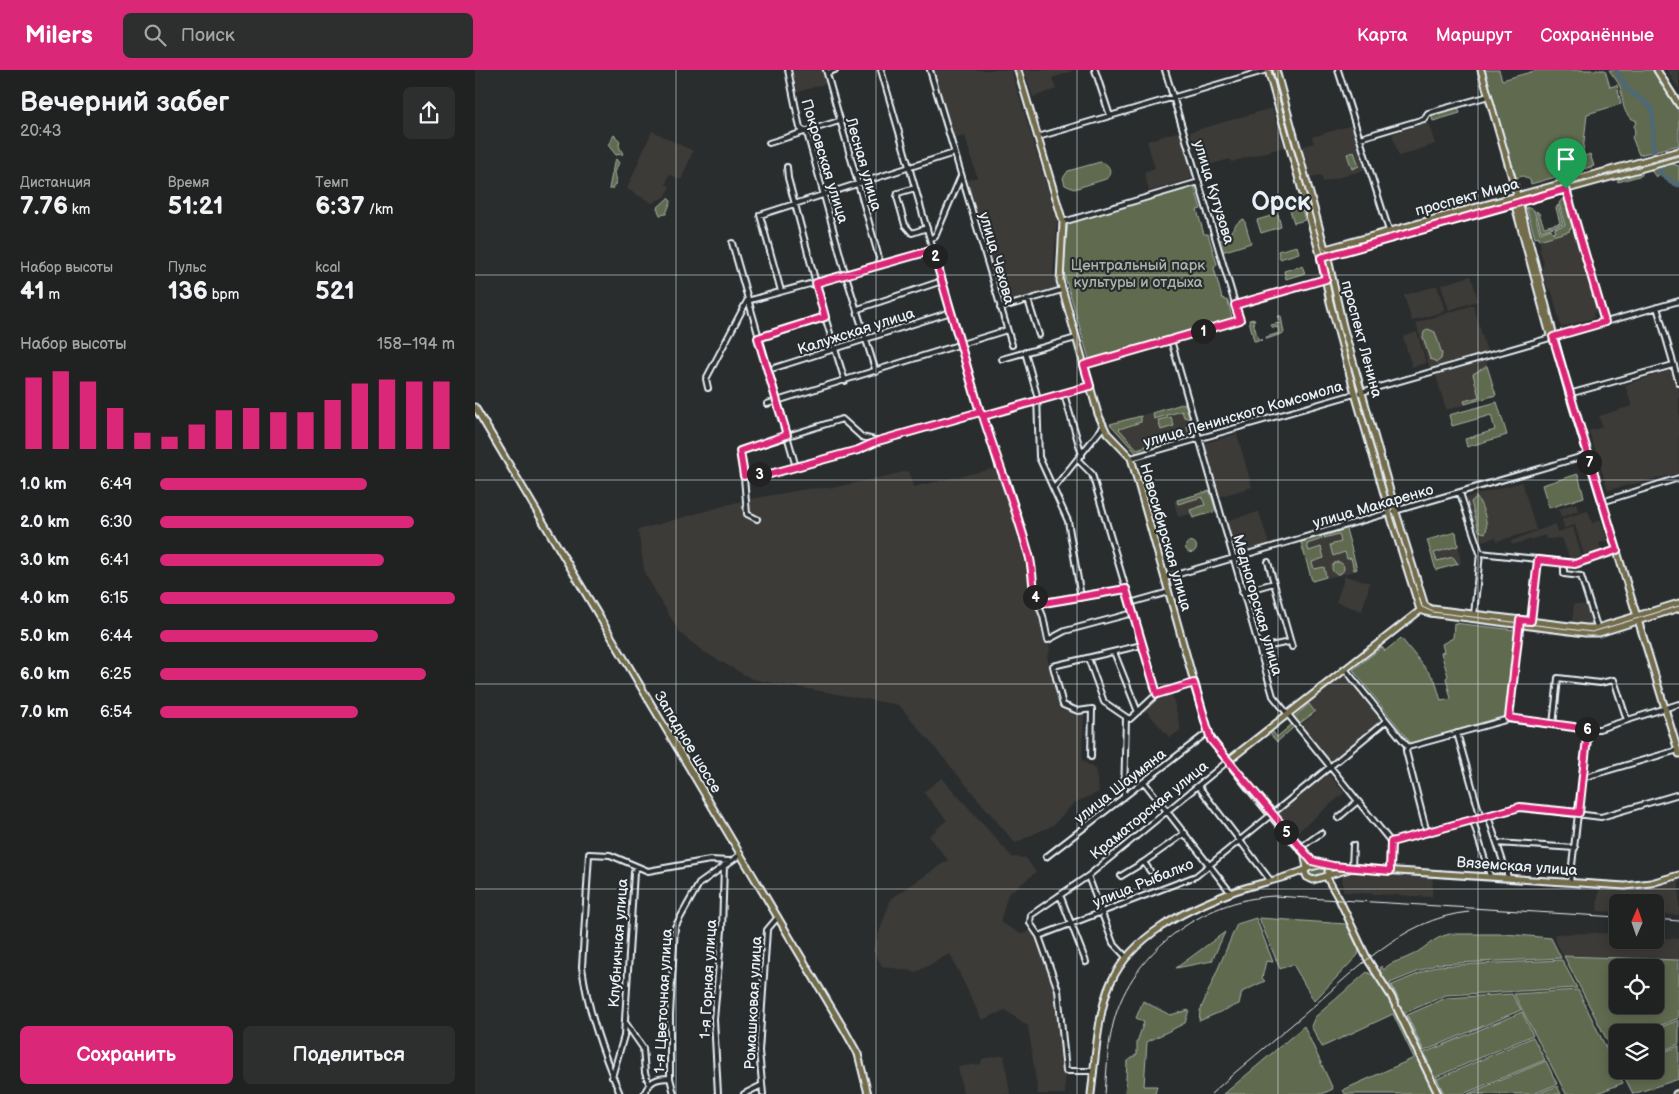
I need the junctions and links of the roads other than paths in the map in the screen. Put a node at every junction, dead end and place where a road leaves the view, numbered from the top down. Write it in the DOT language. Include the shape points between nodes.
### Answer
graph roads {
  1 [pos="788,70"];
  2 [pos="835,70"];
  3 [pos="881,70"];
  4 [pos="929,70"];
  5 [pos="1018,70"];
  6 [pos="1095,70"];
  7 [pos="1165,70"];
  8 [pos="1267,70"];
  9 [pos="1276,70"];
  10 [pos="1338,70"];
  11 [pos="1481,70"];
  12 [pos="1657,70"];
  13 [pos="827,71"];
  14 [pos="1489,96"];
  15 [pos="1174,97"];
  16 [pos="1679,105"];
  17 [pos="1110,116"];
  18 [pos="839,121"];
  19 [pos="1287,124"];
  20 [pos="806,131"];
  21 [pos="1038,137"];
  22 [pos="1360,138"];
  23 [pos="769,143"];
  24 [pos="1679,151"];
  25 [pos="954,153"];
  26 [pos="1679,158"];
  27 [pos="787,167"];
  28 [pos="909,168"];
  29 [pos="961,176"];
  30 [pos="1199,182"];
  31 [pos="859,184"];
  32 [pos="1565,186"];
  33 [pos="915,188"];
  34 [pos="825,194"];
  35 [pos="1517,200"];
  36 [pos="795,204"];
  37 [pos="1063,222"];
  38 [pos="927,228"];
  39 [pos="1391,234"];
  40 [pos="930,238"];
  41 [pos="1371,240"];
  42 [pos="732,243"];
  43 [pos="933,250"];
  44 [pos="1322,250"];
  45 [pos="1324,257"];
  46 [pos="881,265"];
  47 [pos="847,275"];
  48 [pos="1326,279"];
  49 [pos="943,281"];
  50 [pos="816,283"];
  51 [pos="1335,286"];
  52 [pos="1328,288"];
  53 [pos="1062,290"];
  54 [pos="781,291"];
  55 [pos="1028,300"];
  56 [pos="1337,300"];
  57 [pos="747,301"];
  58 [pos="1679,301"];
  59 [pos="1330,302"];
  60 [pos="1235,305"];
  61 [pos="1657,307"];
  62 [pos="1000,308"];
  63 [pos="858,309"];
  64 [pos="951,312"];
  65 [pos="825,317"];
  66 [pos="1605,322"];
  67 [pos="1340,327"];
  68 [pos="1007,330"];
  69 [pos="1039,336"];
  70 [pos="1553,337"];
  71 [pos="758,338"];
  72 [pos="1076,338"];
  73 [pos="1343,339"];
  74 [pos="867,340"];
  75 [pos="1171,340"];
  76 [pos="961,345"];
  77 [pos="1012,345"];
  78 [pos="837,350"];
  79 [pos="1025,352"];
  80 [pos="1345,358"];
  81 [pos="1002,359"];
  82 [pos="1353,360"];
  83 [pos="1347,364"];
  84 [pos="1084,365"];
  85 [pos="1673,365"];
  86 [pos="768,370"];
  87 [pos="876,372"];
  88 [pos="845,381"];
  89 [pos="1679,383"];
  90 [pos="1090,386"];
  91 [pos="708,388"];
  92 [pos="1363,392"];
  93 [pos="1065,394"];
  94 [pos="1355,394"];
  95 [pos="1569,394"];
  96 [pos="777,401"];
  97 [pos="1036,402"];
  98 [pos="767,404"];
  99 [pos="475,407"];
  100 [pos="980,412"];
  101 [pos="983,416"];
  102 [pos="1103,427"];
  103 [pos="787,435"];
  104 [pos="1199,439"];
  105 [pos="878,441"];
  106 [pos="1379,451"];
  107 [pos="1372,453"];
  108 [pos="1082,455"];
  109 [pos="1587,455"];
  110 [pos="1131,458"];
  111 [pos="1078,460"];
  112 [pos="796,466"];
  113 [pos="744,476"];
  114 [pos="1679,478"];
  115 [pos="1055,488"];
  116 [pos="1460,493"];
  117 [pos="1602,502"];
  118 [pos="1396,512"];
  119 [pos="1389,514"];
  120 [pos="757,519"];
  121 [pos="1405,540"];
  122 [pos="1398,543"];
  123 [pos="1617,550"];
  124 [pos="1480,553"];
  125 [pos="1233,558"];
  126 [pos="1538,560"];
  127 [pos="1268,562"];
  128 [pos="1564,563"];
  129 [pos="1412,565"];
  130 [pos="1406,567"];
  131 [pos="1165,578"];
  132 [pos="1274,583"];
  133 [pos="1126,589"];
  134 [pos="1169,592"];
  135 [pos="1242,592"];
  136 [pos="1081,597"];
  137 [pos="1130,603"];
  138 [pos="1679,603"];
  139 [pos="1038,604"];
  140 [pos="1425,606"];
  141 [pos="1679,608"];
  142 [pos="1666,609"];
  143 [pos="1420,610"];
  144 [pos="1441,612"];
  145 [pos="1133,613"];
  146 [pos="1474,616"];
  147 [pos="1637,618"];
  148 [pos="1520,622"];
  149 [pos="1532,624"];
  150 [pos="1598,630"];
  151 [pos="1142,645"];
  152 [pos="1114,652"];
  153 [pos="1261,656"];
  154 [pos="1088,658"];
  155 [pos="1345,669"];
  156 [pos="1194,683"];
  157 [pos="1157,694"];
  158 [pos="1679,704"];
  159 [pos="1665,708"];
  160 [pos="1137,712"];
  161 [pos="1288,714"];
  162 [pos="1126,717"];
  163 [pos="1509,718"];
  164 [pos="1627,720"];
  165 [pos="1386,721"];
  166 [pos="1553,724"];
  167 [pos="1588,729"];
  168 [pos="1208,732"];
  169 [pos="1457,733"];
  170 [pos="1408,747"];
  171 [pos="1678,752"];
  172 [pos="1091,757"];
  173 [pos="1228,761"];
  174 [pos="1330,766"];
  175 [pos="1582,778"];
  176 [pos="1144,782"];
  177 [pos="1199,787"];
  178 [pos="1679,794"];
  179 [pos="1124,797"];
  180 [pos="1358,802"];
  181 [pos="1168,812"];
  182 [pos="1579,813"];
  183 [pos="1271,814"];
  184 [pos="1488,816"];
  185 [pos="1338,818"];
  186 [pos="1481,818"];
  187 [pos="1473,821"];
  188 [pos="1185,833"];
  189 [pos="1321,833"];
  190 [pos="1427,833"];
  191 [pos="1240,840"];
  192 [pos="1391,842"];
  193 [pos="1497,843"];
  194 [pos="1353,845"];
  195 [pos="1299,848"];
  196 [pos="1575,848"];
  197 [pos="741,854"];
  198 [pos="1046,857"];
  199 [pos="729,861"];
  200 [pos="1144,862"];
  201 [pos="724,864"];
  202 [pos="1324,864"];
  203 [pos="1211,865"];
  204 [pos="638,867"];
  205 [pos="1352,868"];
  206 [pos="1307,869"];
  207 [pos="1151,871"];
  208 [pos="1390,871"];
  209 [pos="1679,874"];
  210 [pos="1087,876"];
  211 [pos="1121,876"];
  212 [pos="1283,876"];
  213 [pos="1326,876"];
  214 [pos="1490,876"];
  215 [pos="1508,878"];
  216 [pos="1309,879"];
  217 [pos="1270,880"];
  218 [pos="1571,882"];
  219 [pos="1231,892"];
  220 [pos="1060,895"];
  221 [pos="1101,912"];
  222 [pos="778,917"];
  223 [pos="1071,924"];
  224 [pos="1039,936"];
  225 [pos="1126,957"];
  226 [pos="1086,962"];
  227 [pos="625,1021"];
  228 [pos="1093,1071"];
  229 [pos="612,1077"];
  230 [pos="670,1078"];
  231 [pos="649,1083"];
  232 [pos="762,1085"];
  233 [pos="620,1094"];
  234 [pos="644,1094"];
  235 [pos="674,1094"];
  236 [pos="718,1094"];
  237 [pos="744,1094"];
  238 [pos="763,1094"];
  239 [pos="868,1094"];
  240 [pos="1091,1094"];
  241 [pos="1438,1094"];
  1 -- 20 [label="street, Покровская улица" via="800,128"];
  2 -- 13 [label="street"];
  3 -- 28 [label="street"];
  4 -- 25 [label="street, улица Чехова"];
  5 -- 21 [label="main road, Новосибирская улица"];
  6 -- 17 [label="street"];
  7 -- 15 [label="street, улица Кутузова"];
  8 -- 15 [label="street"];
  8 -- 19 [label="main road, проспект Ленина"];
  9 -- 19 [label="main road, проспект Ленина"];
  10 -- 22 [label="street"];
  11 -- 14 [label="main road"];
  12 -- 16 [label="main road"];
  13 -- 18 [label="street, Лесная улица"];
  14 -- 22 [label="street" via="1428,113 1424,119"];
  14 -- 35 [label="main road"];
  15 -- 17 [label="street"];
  15 -- 30 [label="street, улица Кутузова"];
  17 -- 21 [label="street"];
  18 -- 20 [label="street"];
  18 -- 31 [label="street, Лесная улица"];
  19 -- 44 [label="main road, проспект Ленина"];
  20 -- 23 [label="street"];
  20 -- 34 [label="street, Покровская улица"];
  21 -- 37 [label="main road, Новосибирская улица"];
  22 -- 39 [label="street"];
  24 -- 32 [label="main road, проспект Мира"];
  25 -- 28 [label="street"];
  25 -- 29 [label="street, улица Чехова"];
  26 -- 32 [label="main road, проспект Мира"];
  27 -- 36 [label="street"];
  28 -- 31 [label="street"];
  28 -- 33 [label="street"];
  29 -- 40 [label="street" via="935,237"];
  29 -- 62 [label="street, улица Чехова"];
  30 -- 37 [label="street"];
  30 -- 60 [label="street, улица Кутузова"];
  31 -- 34 [label="street"];
  31 -- 46 [label="street, Лесная улица"];
  32 -- 35 [label="main road, проспект Мира"];
  32 -- 66 [label="street"];
  33 -- 38 [label="street"];
  33 -- 38 [label="street" via="898,193 905,225 912,232"];
  34 -- 36 [label="street"];
  34 -- 47 [label="street, Покровская улица"];
  35 -- 39 [label="main road, проспект Мира"];
  35 -- 70 [label="main road"];
  36 -- 50 [label="street"];
  36 -- 54 [label="street" via="760,215"];
  37 -- 53 [label="main road, Новосибирская улица" via="1059,270"];
  38 -- 40 [label="street"];
  39 -- 41 [label="main road, проспект Мира"];
  40 -- 43 [label="street"];
  41 -- 44 [label="main road, проспект Мира"];
  41 -- 45 [label="main road, проспект Мира"];
  42 -- 57 [label="street"];
  43 -- 46 [label="street"];
  43 -- 49 [label="street"];
  44 -- 45 [label="main road, проспект Ленина"];
  45 -- 48 [label="main road, проспект Ленина"];
  45 -- 51 [label="main road, проспект Ленина"];
  46 -- 47 [label="street"];
  47 -- 50 [label="street"];
  47 -- 63 [label="street, Покровская улица"];
  48 -- 52 [label="main road, проспект Ленина"];
  48 -- 60 [label="street"];
  49 -- 63 [label="street"];
  49 -- 64 [label="street"];
  50 -- 54 [label="street"];
  50 -- 65 [label="street"];
  51 -- 52 [label="street"];
  51 -- 56 [label="main road, проспект Ленина"];
  52 -- 59 [label="main road, проспект Ленина"];
  53 -- 55 [label="street"];
  53 -- 72 [label="main road, Новосибирская улица"];
  54 -- 57 [label="street"];
  55 -- 62 [label="street"];
  55 -- 69 [label="street"];
  56 -- 59 [label="street"];
  56 -- 67 [label="main road, проспект Ленина"];
  57 -- 71 [label="street"];
  57 -- 91 [label="street" via="706,379"];
  58 -- 61 [label="street, улица Ленинского Комсомола"];
  59 -- 67 [label="main road, проспект Ленина"];
  60 -- 75 [label="street, улица Кутузова" via="1240,320"];
  61 -- 66 [label="street, улица Ленинского Комсомола"];
  61 -- 85 [label="street"];
  62 -- 68 [label="street, улица Чехова"];
  63 -- 74 [label="street, Покровская улица"];
  64 -- 74 [label="street, Калужская улица"];
  64 -- 76 [label="street"];
  65 -- 71 [label="street"];
  65 -- 78 [label="street"];
  66 -- 70 [label="street, улица Ленинского Комсомола"];
  67 -- 73 [label="main road, проспект Ленина"];
  68 -- 76 [label="street"];
  68 -- 77 [label="street, улица Чехова"];
  70 -- 92 [label="street, улица Ленинского Комсомола"];
  70 -- 95 [label="main road"];
  71 -- 86 [label="street"];
  72 -- 79 [label="street"];
  72 -- 84 [label="main road, Новосибирская улица"];
  73 -- 80 [label="main road, проспект Ленина"];
  73 -- 82 [label="main road, проспект Ленина"];
  74 -- 78 [label="street, Калужская улица"];
  74 -- 87 [label="street, Покровская улица"];
  75 -- 84 [label="street"];
  75 -- 104 [label="street, Медногорская улица"];
  76 -- 87 [label="street"];
  76 -- 100 [label="street"];
  78 -- 86 [label="street, Калужская улица"];
  78 -- 88 [label="street"];
  79 -- 81 [label="street"];
  79 -- 97 [label="street"];
  80 -- 82 [label="street"];
  80 -- 83 [label="main road, проспект Ленина"];
  82 -- 83 [label="street"];
  82 -- 92 [label="main road, проспект Ленина"];
  83 -- 94 [label="main road, проспект Ленина"];
  84 -- 90 [label="main road, Новосибирская улица"];
  85 -- 89 [label="street"];
  85 -- 95 [label="street"];
  86 -- 96 [label="street"];
  87 -- 88 [label="street"];
  88 -- 96 [label="street"];
  90 -- 93 [label="street"];
  90 -- 102 [label="main road, Новосибирская улица"];
  92 -- 94 [label="street, улица Ленинского Комсомола"];
  92 -- 106 [label="main road, проспект Ленина"];
  93 -- 97 [label="street"];
  93 -- 108 [label="street"];
  94 -- 104 [label="street, улица Ленинского Комсомола"];
  94 -- 107 [label="main road, проспект Ленина"];
  95 -- 109 [label="main road"];
  96 -- 98 [label="street"];
  96 -- 103 [label="street"];
  97 -- 101 [label="street"];
  97 -- 115 [label="street" via="1039,457"];
  99 -- 197 [label="main road, Западное шоссе"];
  100 -- 101 [label="street"];
  100 -- 105 [label="street"];
  101 -- 139 [label="street" via="1030,558"];
  102 -- 108 [label="street"];
  102 -- 110 [label="main road, Новосибирская улица"];
  103 -- 105 [label="street" via="841,419 862,437"];
  103 -- 112 [label="street"];
  103 -- 113 [label="street" via="740,451"];
  104 -- 110 [label="street, улица Ленинского Комсомола"];
  104 -- 125 [label="street, Медногорская улица"];
  105 -- 112 [label="street" via="858,450"];
  106 -- 107 [label="street"];
  106 -- 118 [label="main road, проспект Ленина"];
  107 -- 119 [label="main road, проспект Ленина"];
  108 -- 111 [label="street"];
  109 -- 116 [label="street, улица Макаренко"];
  109 -- 117 [label="main road"];
  110 -- 131 [label="main road, Новосибирская улица"];
  111 -- 115 [label="street"];
  111 -- 133 [label="street" via="1092,474"];
  112 -- 113 [label="street" via="770,474"];
  113 -- 120 [label="street" via="747,514"];
  114 -- 117 [label="street"];
  115 -- 136 [label="street" via="1071,532"];
  116 -- 118 [label="street, улица Макаренко"];
  116 -- 124 [label="street"];
  117 -- 123 [label="main road"];
  118 -- 119 [label="street, улица Макаренко"];
  118 -- 121 [label="main road, проспект Ленина"];
  119 -- 122 [label="main road, проспект Ленина"];
  119 -- 125 [label="street, улица Макаренко"];
  121 -- 122 [label="street"];
  121 -- 129 [label="main road, проспект Ленина"];
  122 -- 130 [label="main road, проспект Ленина"];
  123 -- 128 [label="street" via="1575,564"];
  123 -- 147 [label="main road"];
  124 -- 126 [label="street"];
  124 -- 146 [label="street"];
  125 -- 131 [label="street, улица Макаренко"];
  125 -- 135 [label="street, Медногорская улица"];
  126 -- 128 [label="street"];
  126 -- 149 [label="street"];
  127 -- 132 [label="street"];
  128 -- 150 [label="street" via="1564,574 1581,576"];
  129 -- 130 [label="street"];
  129 -- 140 [label="main road, проспект Ленина"];
  130 -- 143 [label="main road, проспект Ленина"];
  131 -- 134 [label="main road, Новосибирская улица"];
  132 -- 135 [label="street"];
  132 -- 153 [label="street" via="1291,644 1270,646"];
  133 -- 136 [label="street"];
  133 -- 137 [label="street"];
  134 -- 137 [label="street"];
  134 -- 156 [label="main road, Новосибирская улица"];
  135 -- 153 [label="street, Медногорская улица"];
  136 -- 139 [label="street"];
  137 -- 145 [label="street"];
  138 -- 142 [label="main road"];
  139 -- 145 [label="street" via="1048,640 1065,631"];
  140 -- 143 [label="main road, Краматорская улица"];
  140 -- 144 [label="main road"];
  141 -- 142 [label="main road"];
  142 -- 147 [label="main road"];
  143 -- 144 [label="main road"];
  143 -- 155 [label="main road, Краматорская улица"];
  144 -- 146 [label="main road"];
  145 -- 151 [label="street"];
  146 -- 148 [label="main road"];
  147 -- 150 [label="main road"];
  147 -- 159 [label="main road"];
  148 -- 149 [label="main road"];
  148 -- 163 [label="street"];
  149 -- 150 [label="main road"];
  151 -- 152 [label="street"];
  151 -- 157 [label="street"];
  152 -- 154 [label="street"];
  152 -- 160 [label="street"];
  153 -- 161 [label="street, Медногорская улица" via="1273,696"];
  154 -- 162 [label="street" via="1104,702"];
  154 -- 172 [label="street" via="1053,666 1063,705 1078,711 1092,708"];
  155 -- 161 [label="main road, Краматорская улица"];
  155 -- 165 [label="street"];
  156 -- 157 [label="street"];
  156 -- 168 [label="main road, Новосибирская улица"];
  157 -- 160 [label="street"];
  158 -- 159 [label="street"];
  159 -- 164 [label="street"];
  159 -- 171 [label="main road"];
  160 -- 162 [label="street" via="1129,719"];
  161 -- 173 [label="main road, Краматорская улица"];
  161 -- 174 [label="street, Медногорская улица"];
  162 -- 179 [label="street"];
  163 -- 166 [label="street"];
  163 -- 169 [label="street"];
  164 -- 166 [label="street" via="1615,680 1600,684 1558,678"];
  164 -- 167 [label="street"];
  165 -- 170 [label="street"];
  165 -- 174 [label="street, улица Рыбалко"];
  166 -- 167 [label="street"];
  167 -- 175 [label="street"];
  168 -- 173 [label="main road, Новосибирская улица"];
  168 -- 176 [label="street, улица Шаумяна"];
  169 -- 170 [label="street"];
  169 -- 186 [label="street"];
  170 -- 190 [label="street" via="1406,751"];
  171 -- 175 [label="street"];
  173 -- 177 [label="street, Краматорская улица"];
  173 -- 183 [label="main road, Новосибирская улица"];
  174 -- 180 [label="street, Медногорская улица"];
  174 -- 183 [label="street, улица Рыбалко"];
  175 -- 182 [label="street"];
  176 -- 179 [label="street, улица Шаумяна"];
  176 -- 181 [label="street"];
  177 -- 181 [label="street, Краматорская улица"];
  177 -- 191 [label="street"];
  178 -- 182 [label="street" via="1607,816"];
  179 -- 198 [label="street, улица Шаумяна"];
  180 -- 185 [label="street"];
  180 -- 192 [label="street, Медногорская улица"];
  181 -- 188 [label="street"];
  181 -- 210 [label="street, Краматорская улица"];
  182 -- 184 [label="street" via="1520,807"];
  182 -- 196 [label="street"];
  183 -- 191 [label="street, улица Рыбалко"];
  183 -- 195 [label="main road, Новосибирская улица"];
  184 -- 186 [label="street"];
  184 -- 193 [label="street"];
  186 -- 187 [label="street"];
  187 -- 190 [label="street"];
  187 -- 214 [label="street"];
  188 -- 200 [label="street"];
  188 -- 203 [label="street"];
  189 -- 195 [label="street"];
  190 -- 192 [label="street"];
  191 -- 203 [label="street, улица Рыбалко"];
  191 -- 217 [label="street"];
  192 -- 208 [label="street"];
  193 -- 196 [label="street"];
  193 -- 215 [label="street"];
  194 -- 205 [label="street"];
  195 -- 202 [label="main road" via="1312,861"];
  195 -- 206 [label="main road" via="1307,859"];
  196 -- 218 [label="street"];
  197 -- 199 [label="street"];
  197 -- 222 [label="main road, Западное шоссе"];
  199 -- 201 [label="street"];
  199 -- 204 [label="street" via="710,860 647,871"];
  200 -- 207 [label="street"];
  200 -- 211 [label="street"];
  201 -- 230 [label="street, 1-я Цветочная улица" via="699,884 675,927"];
  201 -- 236 [label="street, 1-я Горная улица" via="714,1019"];
  202 -- 205 [label="main road, Вяземская улица"];
  202 -- 206 [label="main road"];
  202 -- 213 [label="main road" via="1329,869"];
  203 -- 219 [label="street"];
  203 -- 221 [label="street, улица Рыбалко" via="1196,876"];
  204 -- 227 [label="street, Клубничная улица" via="634,872"];
  204 -- 229 [label="street" via="610,855 589,854 582,967 587,1001"];
  205 -- 208 [label="main road, Вяземская улица"];
  205 -- 213 [label="main road"];
  206 -- 212 [label="main road"];
  206 -- 216 [label="main road" via="1305,874"];
  208 -- 214 [label="main road, Вяземская улица"];
  209 -- 218 [label="main road, Вяземская улица" via="1651,883 1625,886"];
  210 -- 220 [label="street, Краматорская улица"];
  210 -- 221 [label="street"];
  212 -- 216 [label="main road"];
  212 -- 217 [label="main road"];
  213 -- 216 [label="main road"];
  213 -- 241 [label="main road" via="1368,960 1391,996"];
  214 -- 215 [label="main road, Вяземская улица"];
  215 -- 218 [label="main road, Вяземская улица"];
  217 -- 219 [label="main road"];
  219 -- 225 [label="main road" via="1154,931"];
  220 -- 223 [label="street"];
  220 -- 224 [label="street, Краматорская улица" via="1031,915 1030,923"];
  221 -- 223 [label="street, улица Рыбалко"];
  221 -- 225 [label="street" via="1113,942"];
  222 -- 232 [label="street, Ромашковая улица" via="767,930 759,1051"];
  222 -- 239 [label="main road, Западное шоссе" via="858,1054"];
  223 -- 224 [label="street, улица Рыбалко"];
  223 -- 226 [label="street"];
  224 -- 228 [label="street" via="1058,990 1066,1071"];
  225 -- 228 [label="main road" via="1105,997"];
  227 -- 229 [label="street, Клубничная улица"];
  227 -- 231 [label="street, Клубничная улица" via="643,1048"];
  228 -- 240 [label="main road"];
  229 -- 233 [label="street"];
  230 -- 231 [label="street" via="655,1079"];
  230 -- 235 [label="street, 1-я Цветочная улица"];
  231 -- 234 [label="street"];
  232 -- 237 [label="street"];
  232 -- 238 [label="street, Ромашковая улица"];
}
